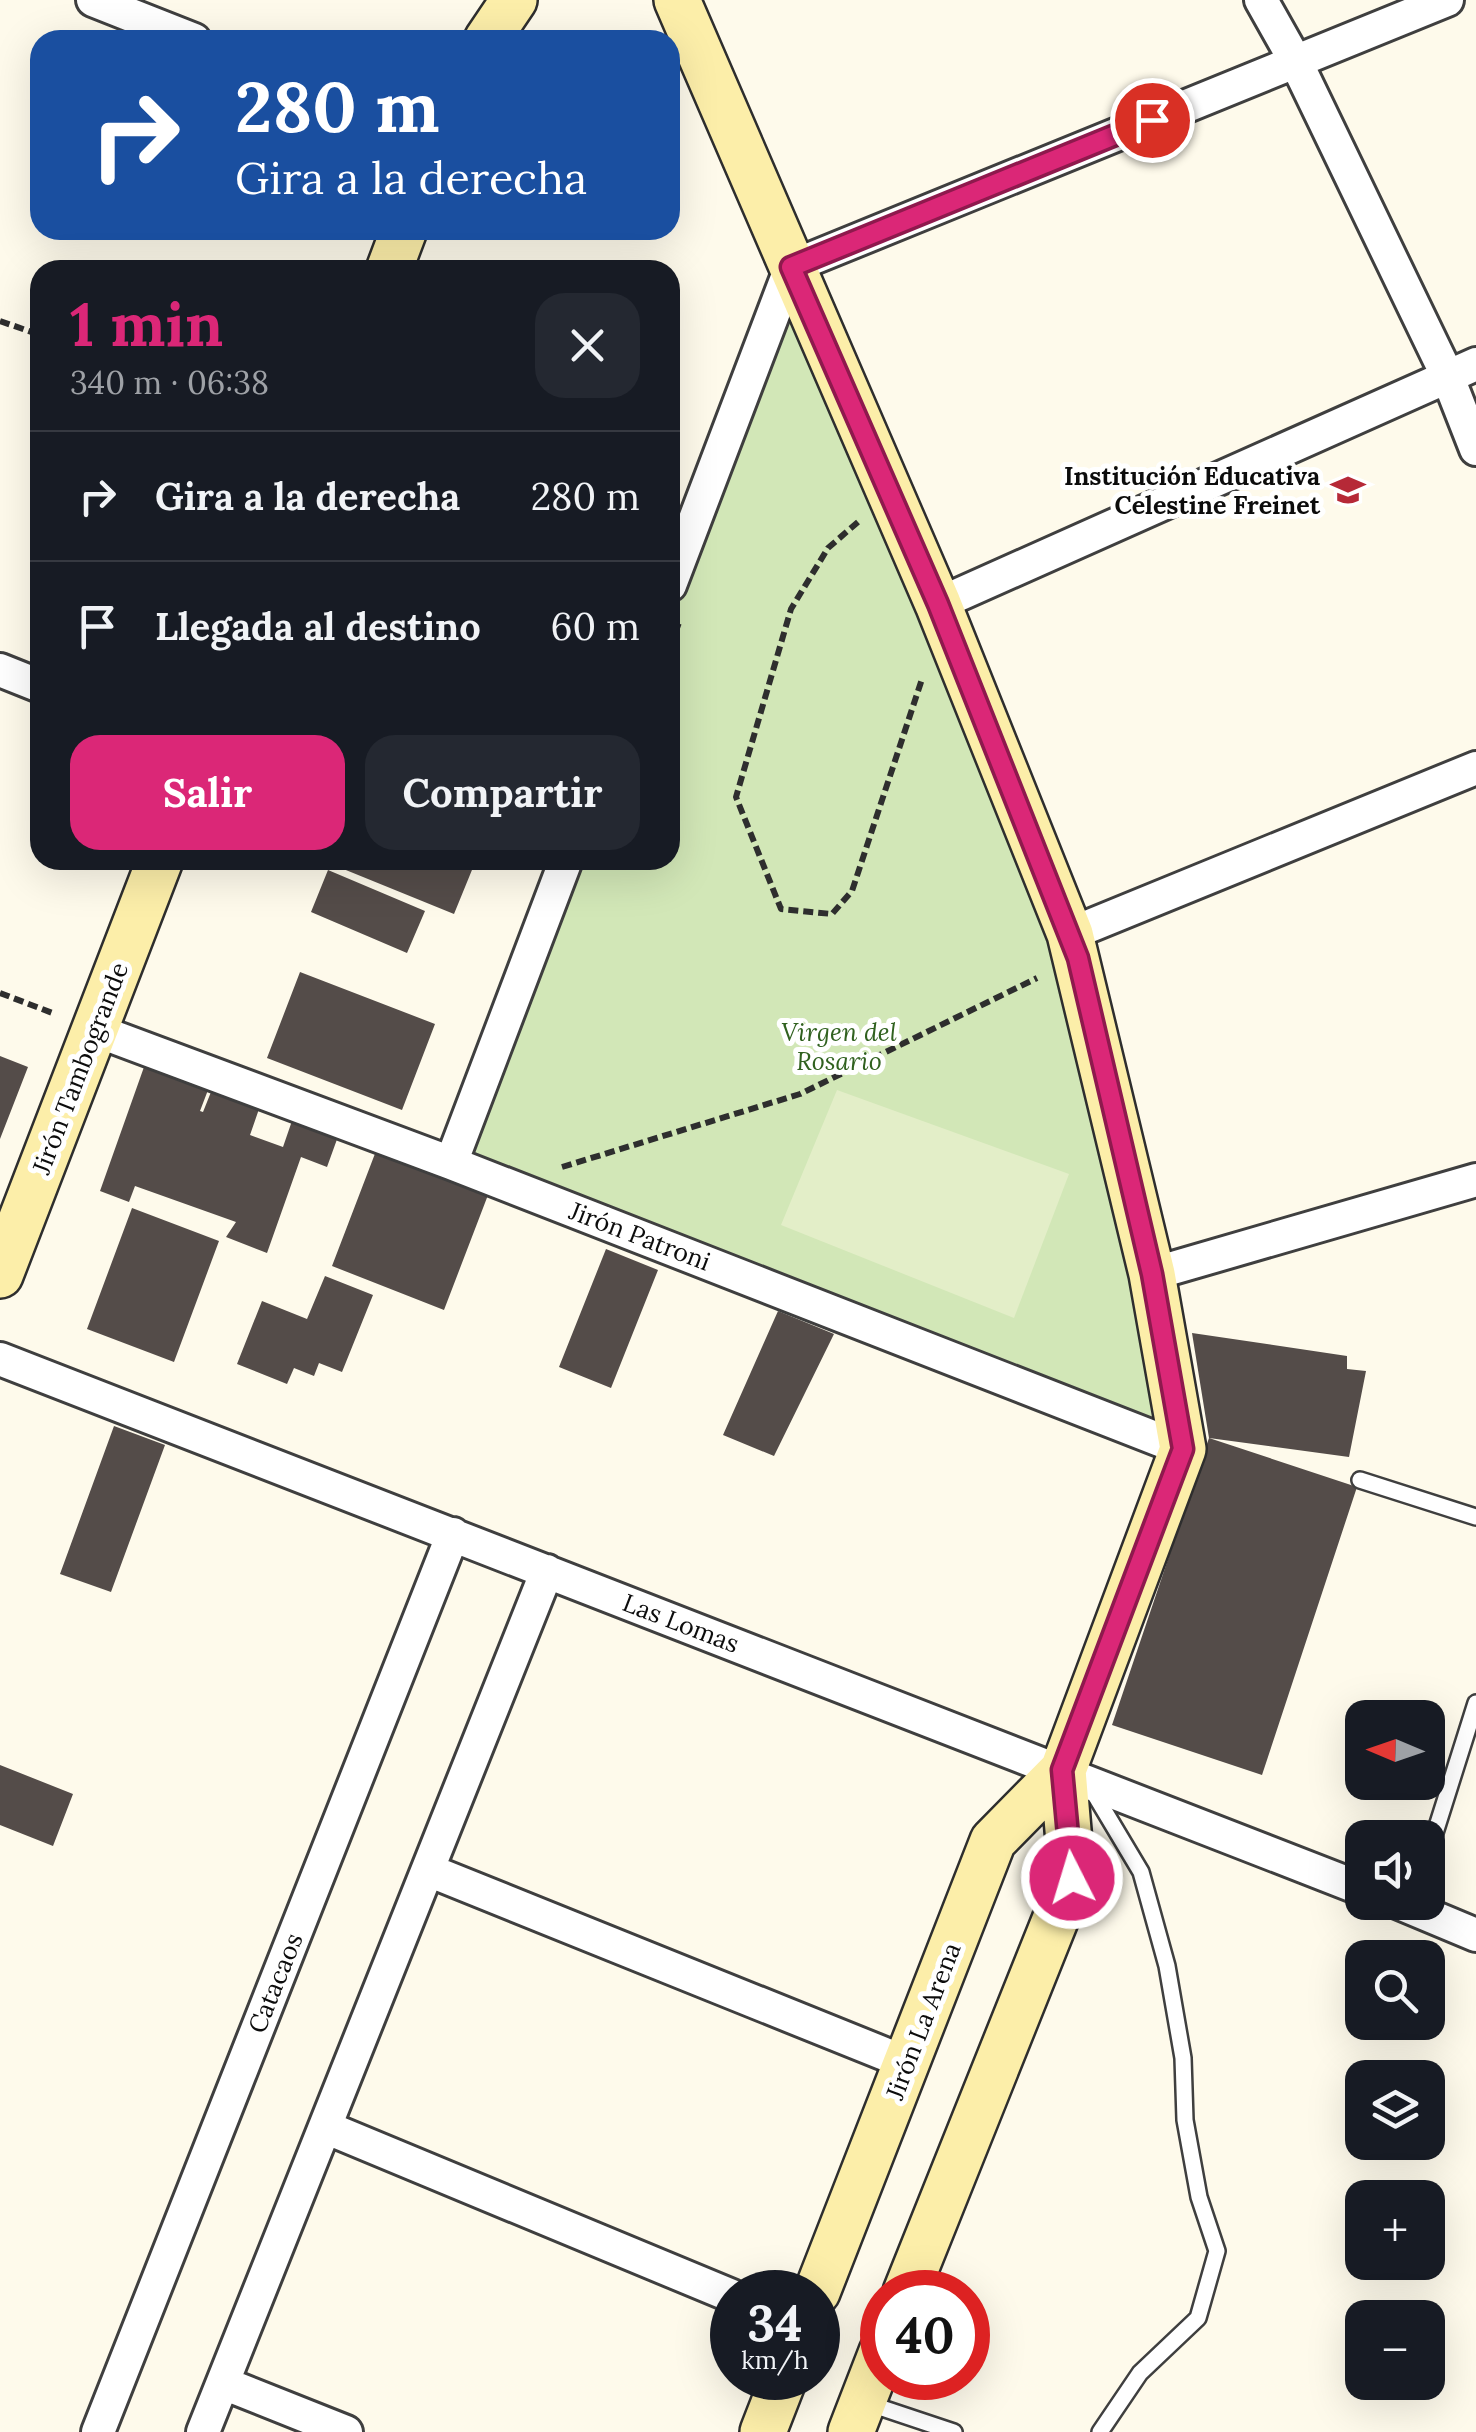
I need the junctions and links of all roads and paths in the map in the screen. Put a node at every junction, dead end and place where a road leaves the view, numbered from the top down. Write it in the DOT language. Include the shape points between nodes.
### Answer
graph roads {
  1 [pos="92,0"];
  2 [pos="514,0"];
  3 [pos="677,0"];
  4 [pos="1262,0"];
  5 [pos="1447,0"];
  6 [pos="168,30"];
  7 [pos="494,30"];
  8 [pos="1296,62"];
  9 [pos="680,84"];
  10 [pos="719,103"];
  11 [pos="791,267"];
  12 [pos="0,320"];
  13 [pos="30,332"];
  14 [pos="1462,370"];
  15 [pos="1476,448"];
  16 [pos="872,510"];
  17 [pos="680,589"];
  18 [pos="938,604"];
  19 [pos="926,668"];
  20 [pos="0,670"];
  21 [pos="30,682"];
  22 [pos="1476,768"];
  23 [pos="156,870"];
  24 [pos="562,870"];
  25 [pos="1074,946"];
  26 [pos="0,993"];
  27 [pos="95,1030"];
  28 [pos="451,1163"];
  29 [pos="558,1168"];
  30 [pos="1476,1180"];
  31 [pos="1152,1274"];
  32 [pos="0,1275"];
  33 [pos="0,1359"];
  34 [pos="1183,1449"];
  35 [pos="1360,1480"];
  36 [pos="1476,1517"];
  37 [pos="453,1534"];
  38 [pos="548,1572"];
  39 [pos="1476,1702"];
  40 [pos="1074,1774"];
  41 [pos="1439,1820"];
  42 [pos="428,1870"];
  43 [pos="1345,1882"];
  44 [pos="1442,1920"];
  45 [pos="1476,1935"];
  46 [pos="907,2063"];
  47 [pos="325,2127"];
  48 [pos="825,2270"];
  49 [pos="915,2270"];
  50 [pos="710,2287"];
  51 [pos="223,2383"];
  52 [pos="775,2400"];
  53 [pos="857,2417"];
  54 [pos="98,2432"];
  55 [pos="203,2432"];
  56 [pos="346,2432"];
  57 [pos="763,2432"];
  58 [pos="954,2432"];
  59 [pos="1100,2432"];
  1 -- 6 [label="street"];
  2 -- 7 [label="street"];
  3 -- 10 [label="street"];
  4 -- 8 [label="street"];
  5 -- 8 [label="street"];
  8 -- 11 [label="street"];
  8 -- 14 [label="street"];
  9 -- 10 [label="street"];
  10 -- 11 [label="street"];
  11 -- 17 [label="street"];
  11 -- 18 [label="street"];
  12 -- 13 [label="path"];
  14 -- 15 [label="street"];
  14 -- 18 [label="street"];
  16 -- 19 [label="path" via="828,548 791,609 736,797 781,909 832,914 852,891"];
  18 -- 25 [label="street"];
  20 -- 21 [label="street"];
  22 -- 25 [label="street"];
  23 -- 27 [label="street, Jirón Tambogrande"];
  24 -- 28 [label="street"];
  25 -- 29 [label="path" via="800,1094"];
  25 -- 31 [label="street"];
  26 -- 27 [label="path"];
  27 -- 28 [label="street, Jirón Patroni"];
  27 -- 32 [label="street, Jirón Tambogrande"];
  28 -- 34 [label="street, Jirón Patroni"];
  30 -- 31 [label="street"];
  31 -- 34 [label="street"];
  33 -- 37 [label="street, Las Lomas"];
  34 -- 40 [label="street, Jirón La Arena"];
  35 -- 36 [label="lane"];
  37 -- 38 [label="street, Las Lomas"];
  37 -- 54 [label="street, Catacaos"];
  38 -- 40 [label="street, Las Lomas"];
  38 -- 42 [label="street"];
  39 -- 41 [label="lane"];
  40 -- 43 [label="street, Las Lomas"];
  40 -- 46 [label="street, Jirón La Arena" via="993,1841"];
  40 -- 49 [label="street, Jirón La Arena" via="1072,1878"];
  40 -- 59 [label="lane" via="1141,1872 1167,1966 1183,2058 1185,2120 1216,2251 1198,2318 1140,2373"];
  42 -- 46 [label="street"];
  42 -- 47 [label="street"];
  44 -- 45 [label="street"];
  46 -- 48 [label="street, Jirón La Arena"];
  47 -- 50 [label="street"];
  47 -- 51 [label="street"];
  51 -- 55 [label="street"];
  51 -- 56 [label="street"];
  52 -- 57 [label="street"];
  53 -- 58 [label="lane"];
}
